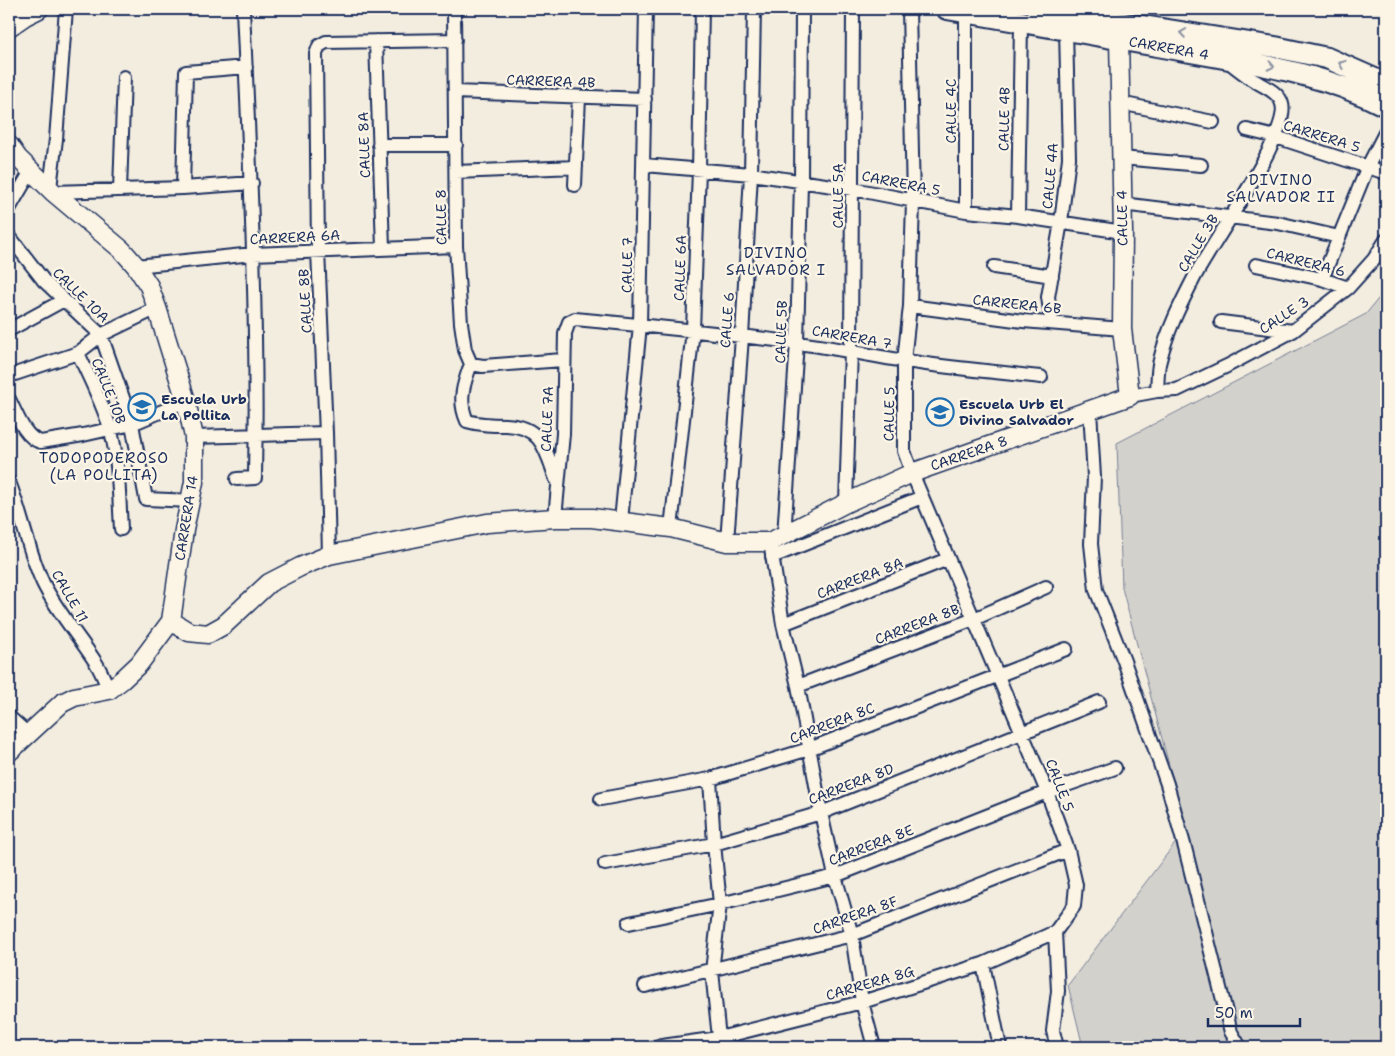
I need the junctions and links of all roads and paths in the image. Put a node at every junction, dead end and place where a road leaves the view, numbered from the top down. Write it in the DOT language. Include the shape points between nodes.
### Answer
graph roads {
  1 [pos="39,9"];
  2 [pos="66,9"];
  3 [pos="243,9"];
  4 [pos="454,9"];
  5 [pos="646,9"];
  6 [pos="702,9"];
  7 [pos="754,9"];
  8 [pos="802,9"];
  9 [pos="853,9"];
  10 [pos="909,9"];
  11 [pos="1038,9"];
  12 [pos="956,10"];
  13 [pos="1021,23"];
  14 [pos="9,27"];
  15 [pos="1066,30"];
  16 [pos="1119,39"];
  17 [pos="455,40"];
  18 [pos="376,41"];
  19 [pos="1223,58"];
  20 [pos="246,67"];
  21 [pos="124,77"];
  22 [pos="1386,84"];
  23 [pos="456,92"];
  24 [pos="580,97"];
  25 [pos="645,98"];
  26 [pos="1120,104"];
  27 [pos="1386,106"];
  28 [pos="1213,122"];
  29 [pos="1247,130"];
  30 [pos="1386,130"];
  31 [pos="1276,137"];
  32 [pos="379,145"];
  33 [pos="456,145"];
  34 [pos="12,155"];
  35 [pos="1120,158"];
  36 [pos="1201,164"];
  37 [pos="644,165"];
  38 [pos="1368,166"];
  39 [pos="576,167"];
  40 [pos="699,170"];
  41 [pos="31,171"];
  42 [pos="456,172"];
  43 [pos="1386,173"];
  44 [pos="751,174"];
  45 [pos="801,182"];
  46 [pos="252,183"];
  47 [pos="575,185"];
  48 [pos="183,188"];
  49 [pos="853,189"];
  50 [pos="52,190"];
  51 [pos="120,190"];
  52 [pos="913,201"];
  53 [pos="1122,204"];
  54 [pos="9,208"];
  55 [pos="966,211"];
  56 [pos="1018,216"];
  57 [pos="1232,217"];
  58 [pos="1060,222"];
  59 [pos="1122,232"];
  60 [pos="9,236"];
  61 [pos="1339,237"];
  62 [pos="1386,240"];
  63 [pos="456,246"];
  64 [pos="382,248"];
  65 [pos="318,251"];
  66 [pos="253,254"];
  67 [pos="1256,265"];
  68 [pos="136,266"];
  69 [pos="994,267"];
  70 [pos="1052,276"];
  71 [pos="1322,279"];
  72 [pos="1348,288"];
  73 [pos="64,300"];
  74 [pos="910,306"];
  75 [pos="157,308"];
  76 [pos="569,322"];
  77 [pos="1221,322"];
  78 [pos="1052,323"];
  79 [pos="640,325"];
  80 [pos="1122,329"];
  81 [pos="9,330"];
  82 [pos="693,330"];
  83 [pos="1292,331"];
  84 [pos="101,335"];
  85 [pos="742,337"];
  86 [pos="797,342"];
  87 [pos="851,350"];
  88 [pos="78,353"];
  89 [pos="563,360"];
  90 [pos="904,361"];
  91 [pos="471,364"];
  92 [pos="9,376"];
  93 [pos="1041,377"];
  94 [pos="1178,390"];
  95 [pos="1157,391"];
  96 [pos="1130,396"];
  97 [pos="9,399"];
  98 [pos="186,401"];
  99 [pos="1090,410"];
  100 [pos="132,424"];
  101 [pos="110,429"];
  102 [pos="326,433"];
  103 [pos="256,435"];
  104 [pos="194,437"];
  105 [pos="912,473"];
  106 [pos="238,479"];
  107 [pos="9,482"];
  108 [pos="558,484"];
  109 [pos="922,496"];
  110 [pos="192,500"];
  111 [pos="846,503"];
  112 [pos="555,518"];
  113 [pos="622,521"];
  114 [pos="671,528"];
  115 [pos="121,529"];
  116 [pos="726,542"];
  117 [pos="775,545"];
  118 [pos="329,556"];
  119 [pos="948,559"];
  120 [pos="1046,588"];
  121 [pos="974,619"];
  122 [pos="170,621"];
  123 [pos="783,624"];
  124 [pos="1066,649"];
  125 [pos="998,675"];
  126 [pos="798,686"];
  127 [pos="108,690"];
  128 [pos="1099,702"];
  129 [pos="9,717"];
  130 [pos="28,734"];
  131 [pos="1022,734"];
  132 [pos="809,749"];
  133 [pos="9,752"];
  134 [pos="1115,768"];
  135 [pos="710,779"];
  136 [pos="1048,792"];
  137 [pos="601,798"];
  138 [pos="821,813"];
  139 [pos="714,844"];
  140 [pos="1068,850"];
  141 [pos="605,864"];
  142 [pos="835,876"];
  143 [pos="720,904"];
  144 [pos="1074,906"];
  145 [pos="629,924"];
  146 [pos="1055,932"];
  147 [pos="852,935"];
  148 [pos="983,964"];
  149 [pos="712,971"];
  150 [pos="645,986"];
  151 [pos="862,1002"];
  152 [pos="718,1043"];
  153 [pos="996,1046"];
  154 [pos="655,1047"];
  155 [pos="874,1047"];
  156 [pos="1057,1047"];
  157 [pos="1240,1047"];
  1 -- 14 [label="street"];
  2 -- 50 [label="street"];
  3 -- 20 [label="street"];
  4 -- 17 [label="street, CALLE 8"];
  5 -- 25 [label="street, CALLE 7"];
  6 -- 40 [label="street, CALLE 6A"];
  7 -- 44 [label="street, CALLE 6"];
  8 -- 45 [label="street, CALLE 5B"];
  9 -- 49 [label="street, CALLE 5A"];
  10 -- 52 [label="street, CALLE 5"];
  22 -- 11 [label="main road, CARRERA 4, one-way" via="1318,56"];
  12 -- 13 [label="main road, CARRERA 4"];
  12 -- 55 [label="street, CALLE 4C"];
  13 -- 15 [label="main road, CARRERA 4"];
  13 -- 56 [label="street, CALLE 4B"];
  15 -- 16 [label="main road, CARRERA 4"];
  15 -- 58 [label="street, CALLE 4A" via="1068,158"];
  16 -- 19 [label="main road, CARRERA 4"];
  16 -- 26 [label="street, CALLE 4"];
  17 -- 18 [label="street"];
  17 -- 23 [label="street, CALLE 8"];
  18 -- 32 [label="street, CALLE 8A"];
  18 -- 65 [label="street, CALLE 8B" via="326,42 319,46 316,54"];
  19 -- 27 [label="main road, CARRERA 4, one-way" via="1324,80"];
  19 -- 31 [label="street, CALLE 3B" via="1273,91 1282,103"];
  20 -- 46 [label="street"];
  20 -- 48 [label="street" via="186,72"];
  21 -- 51 [label="street"];
  23 -- 24 [label="street, CARRERA 4B"];
  23 -- 33 [label="street, CALLE 8"];
  24 -- 25 [label="street, CARRERA 4B"];
  24 -- 39 [label="street"];
  25 -- 37 [label="street, CALLE 7"];
  26 -- 28 [label="street"];
  26 -- 35 [label="street, CALLE 4"];
  29 -- 31 [label="street, CARRERA 5"];
  30 -- 38 [label="street"];
  31 -- 38 [label="street, CARRERA 5"];
  31 -- 57 [label="street, CALLE 3B"];
  32 -- 33 [label="street"];
  32 -- 64 [label="street, CALLE 8A"];
  33 -- 42 [label="street, CALLE 8"];
  34 -- 41 [label="street, CARRERA 14"];
  35 -- 36 [label="street"];
  35 -- 53 [label="street, CALLE 4"];
  37 -- 40 [label="street, CARRERA 5"];
  37 -- 79 [label="street, CALLE 7"];
  38 -- 43 [label="street, CARRERA 5"];
  38 -- 61 [label="street"];
  39 -- 42 [label="street"];
  39 -- 47 [label="street"];
  40 -- 44 [label="street, CARRERA 5"];
  40 -- 82 [label="street, CALLE 6A"];
  41 -- 50 [label="street, CARRERA 14"];
  41 -- 54 [label="street"];
  42 -- 63 [label="street, CALLE 8"];
  44 -- 45 [label="street, CARRERA 5"];
  44 -- 85 [label="street, CALLE 6"];
  45 -- 49 [label="street, CARRERA 5"];
  45 -- 86 [label="street, CALLE 5B"];
  46 -- 48 [label="street"];
  46 -- 66 [label="street"];
  48 -- 51 [label="street"];
  49 -- 52 [label="street, CARRERA 5"];
  49 -- 87 [label="street, CALLE 5A"];
  50 -- 51 [label="street"];
  50 -- 68 [label="street, CARRERA 14"];
  52 -- 55 [label="street, CARRERA 5"];
  52 -- 74 [label="street, CALLE 5"];
  53 -- 57 [label="street"];
  53 -- 59 [label="street, CALLE 4"];
  55 -- 56 [label="street, CARRERA 5"];
  56 -- 58 [label="street, CARRERA 5"];
  57 -- 61 [label="street" via="1278,223"];
  57 -- 95 [label="street, CALLE 3B" via="1196,274 1174,319 1160,362"];
  58 -- 59 [label="street, CARRERA 5"];
  58 -- 70 [label="street, CALLE 4A"];
  59 -- 80 [label="street, CALLE 4"];
  60 -- 73 [label="street, CALLE 10A" via="44,281"];
  61 -- 71 [label="street"];
  62 -- 72 [label="street, CALLE 3"];
  63 -- 64 [label="street, CARRERA 6A"];
  63 -- 91 [label="street, CALLE 8" via="461,323 465,350"];
  64 -- 65 [label="street, CARRERA 6A"];
  65 -- 66 [label="street, CARRERA 6A"];
  65 -- 102 [label="street, CALLE 8B"];
  66 -- 68 [label="street, CARRERA 6A"];
  66 -- 103 [label="street"];
  67 -- 71 [label="street, CARRERA 6"];
  68 -- 75 [label="street, CARRERA 14" via="149,286"];
  69 -- 70 [label="street"];
  70 -- 78 [label="street, CALLE 4A" via="1048,297"];
  71 -- 72 [label="street, CARRERA 6"];
  72 -- 83 [label="street, CALLE 3"];
  73 -- 81 [label="street"];
  73 -- 84 [label="street, CALLE 10A"];
  74 -- 78 [label="street, CARRERA 6B"];
  74 -- 90 [label="street, CALLE 5"];
  75 -- 84 [label="street"];
  75 -- 98 [label="street, CARRERA 14"];
  76 -- 79 [label="street, CARRERA 7" via="575,319"];
  76 -- 89 [label="street, CALLE 7A"];
  77 -- 83 [label="street"];
  78 -- 80 [label="street, CARRERA 6B"];
  79 -- 82 [label="street, CARRERA 7"];
  79 -- 113 [label="street, CALLE 7"];
  80 -- 96 [label="street, CALLE 4"];
  82 -- 85 [label="street, CARRERA 7"];
  82 -- 114 [label="street, CALLE 6A"];
  83 -- 94 [label="street, CALLE 3"];
  84 -- 88 [label="street"];
  84 -- 100 [label="street, CALLE 10A"];
  85 -- 86 [label="street, CARRERA 7"];
  85 -- 116 [label="street, CALLE 6"];
  86 -- 87 [label="street, CARRERA 7"];
  86 -- 117 [label="street, CALLE 5B"];
  87 -- 90 [label="street, CARRERA 7"];
  87 -- 111 [label="street, CALLE 5A"];
  88 -- 92 [label="street"];
  88 -- 101 [label="street, CALLE 10B"];
  89 -- 91 [label="street" via="483,366"];
  89 -- 108 [label="street, CALLE 7A" via="563,434"];
  90 -- 93 [label="street, CARRERA 7"];
  90 -- 105 [label="street, CALLE 5" via="904,451"];
  91 -- 108 [label="street" via="463,386 462,410 467,421 531,430 542,442"];
  94 -- 95 [label="street, CARRERA 8"];
  95 -- 96 [label="street, CARRERA 8"];
  96 -- 99 [label="street, CARRERA 8"];
  97 -- 101 [label="street" via="34,441"];
  98 -- 100 [label="street"];
  98 -- 104 [label="street, CARRERA 14"];
  99 -- 105 [label="street, CARRERA 8"];
  99 -- 157 [label="street" via="1094,477 1091,544 1096,590 1167,784 1231,1032"];
  100 -- 101 [label="street"];
  100 -- 110 [label="street, CALLE 10A" via="146,499"];
  101 -- 115 [label="street, CALLE 10B"];
  102 -- 103 [label="street"];
  102 -- 118 [label="street, CALLE 8B"];
  103 -- 104 [label="street"];
  103 -- 106 [label="street" via="254,478"];
  104 -- 110 [label="street, CARRERA 14"];
  105 -- 109 [label="street, CALLE 5"];
  105 -- 111 [label="street, CARRERA 8"];
  107 -- 127 [label="street, CALLE 11" via="44,584 97,664"];
  108 -- 112 [label="street, CALLE 7A"];
  109 -- 117 [label="street"];
  109 -- 119 [label="street, CALLE 5"];
  110 -- 122 [label="street, CARRERA 14" via="184,530"];
  111 -- 117 [label="street, CARRERA 8"];
  112 -- 113 [label="street"];
  112 -- 118 [label="street" via="486,524"];
  113 -- 114 [label="street"];
  114 -- 116 [label="street"];
  116 -- 117 [label="street"];
  117 -- 123 [label="street, CALLE 5B"];
  118 -- 122 [label="street" via="269,583 224,625 208,634 189,632"];
  119 -- 121 [label="street, CALLE 5"];
  119 -- 123 [label="street, CARRERA 8A"];
  120 -- 121 [label="street, CARRERA 8B"];
  121 -- 125 [label="street, CALLE 5"];
  121 -- 126 [label="street, CARRERA 8B"];
  122 -- 127 [label="street, CARRERA 14" via="139,664"];
  123 -- 126 [label="street, CALLE 5B"];
  124 -- 125 [label="street, CARRERA 8C"];
  125 -- 131 [label="street, CALLE 5"];
  125 -- 132 [label="street, CARRERA 8C"];
  126 -- 132 [label="street, CALLE 5B"];
  127 -- 130 [label="street, CARRERA 14" via="74,697 62,703"];
  128 -- 131 [label="street, CARRERA 8D"];
  129 -- 130 [label="street"];
  130 -- 133 [label="street, CARRERA 14"];
  131 -- 136 [label="street, CALLE 5"];
  131 -- 138 [label="street, CARRERA 8D"];
  132 -- 135 [label="street, CARRERA 8C"];
  132 -- 138 [label="street, CALLE 5B"];
  134 -- 136 [label="street, CARRERA 8E"];
  135 -- 137 [label="street, CARRERA 8C"];
  135 -- 139 [label="street"];
  136 -- 140 [label="street, CALLE 5"];
  136 -- 142 [label="street, CARRERA 8E"];
  138 -- 139 [label="street, CARRERA 8D"];
  138 -- 142 [label="street, CALLE 5B"];
  139 -- 141 [label="street, CARRERA 8D"];
  139 -- 143 [label="street"];
  140 -- 144 [label="street, CALLE 5" via="1076,885"];
  140 -- 147 [label="street, CARRERA 8F"];
  142 -- 143 [label="street, CARRERA 8E"];
  142 -- 147 [label="street, CALLE 5B"];
  143 -- 145 [label="street, CARRERA 8E"];
  143 -- 149 [label="street"];
  144 -- 146 [label="street, CARRERA 8G"];
  146 -- 148 [label="street, CARRERA 8G"];
  146 -- 156 [label="street" via="1058,991 1053,1031"];
  147 -- 149 [label="street, CARRERA 8F"];
  147 -- 151 [label="street, CALLE 5B"];
  148 -- 151 [label="street, CARRERA 8G"];
  148 -- 153 [label="street"];
  149 -- 150 [label="street, CARRERA 8F"];
  149 -- 152 [label="street"];
  151 -- 152 [label="street, CARRERA 8G"];
  151 -- 155 [label="street, CALLE 5B"];
  152 -- 154 [label="street, CARRERA 8G"];
}
